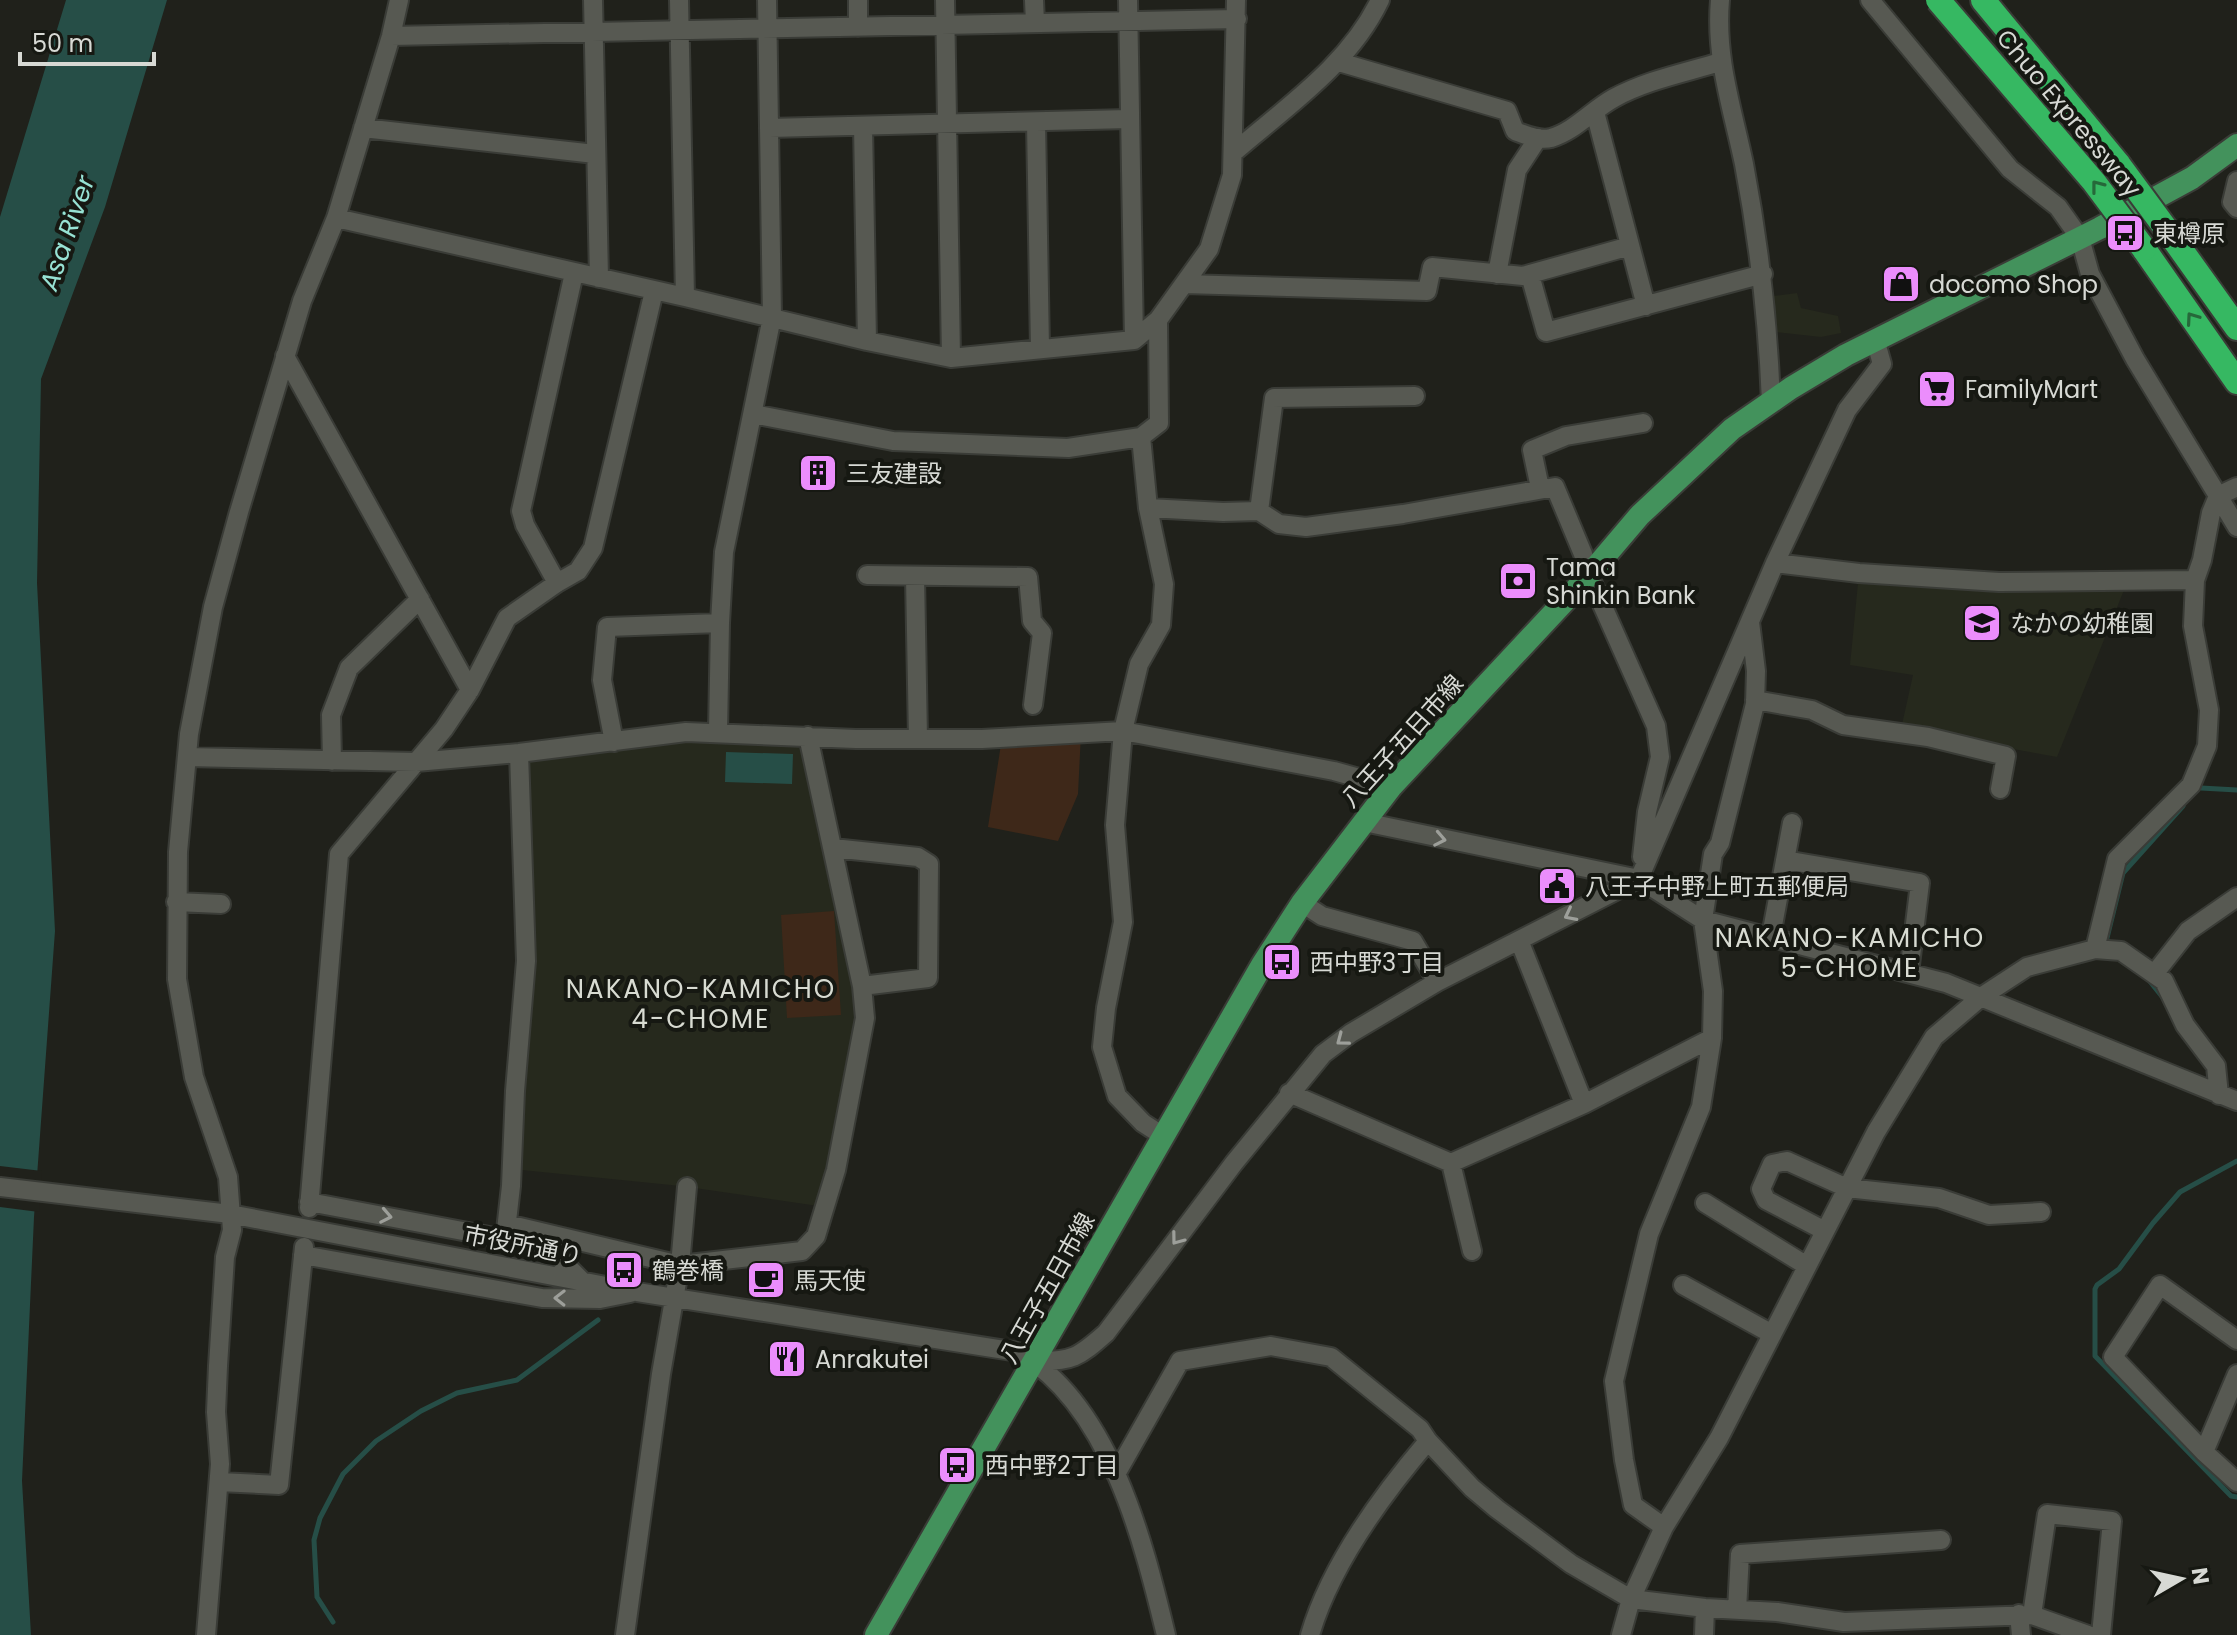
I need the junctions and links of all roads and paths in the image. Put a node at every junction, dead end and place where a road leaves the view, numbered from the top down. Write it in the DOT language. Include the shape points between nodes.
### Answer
graph roads {
  1 [pos="399,0"];
  2 [pos="593,0"];
  3 [pos="679,0"];
  4 [pos="767,0"];
  5 [pos="858,0"];
  6 [pos="945,0"];
  7 [pos="1034,0"];
  8 [pos="1128,0"];
  9 [pos="1236,0"];
  10 [pos="1380,0"];
  11 [pos="1720,0"];
  12 [pos="1870,0"];
  13 [pos="1938,0"];
  14 [pos="1983,0"];
  15 [pos="1237,19"];
  16 [pos="1128,21"];
  17 [pos="1035,23"];
  18 [pos="945,25"];
  19 [pos="858,27"];
  20 [pos="768,28"];
  21 [pos="679,30"];
  22 [pos="594,32"];
  23 [pos="391,36"];
  24 [pos="1339,62"];
  25 [pos="1720,62"];
  26 [pos="1595,112"];
  27 [pos="1129,119"];
  28 [pos="1036,122"];
  29 [pos="947,124"];
  30 [pos="863,126"];
  31 [pos="363,128"];
  32 [pos="769,128"];
  33 [pos="1538,138"];
  34 [pos="1233,153"];
  35 [pos="595,154"];
  36 [pos="2234,156"];
  37 [pos="2237,181"];
  38 [pos="2237,208"];
  39 [pos="336,218"];
  40 [pos="2080,238"];
  41 [pos="1630,246"];
  42 [pos="574,273"];
  43 [pos="1497,274"];
  44 [pos="1763,274"];
  45 [pos="1530,275"];
  46 [pos="599,278"];
  47 [pos="1184,284"];
  48 [pos="654,291"];
  49 [pos="685,297"];
  50 [pos="1646,306"];
  51 [pos="772,317"];
  52 [pos="1158,320"];
  53 [pos="2237,328"];
  54 [pos="1875,339"];
  55 [pos="1134,340"];
  56 [pos="867,341"];
  57 [pos="1040,349"];
  58 [pos="285,356"];
  59 [pos="951,358"];
  60 [pos="2237,382"];
  61 [pos="1415,396"];
  62 [pos="1771,402"];
  63 [pos="753,414"];
  64 [pos="1643,423"];
  65 [pos="1141,437"];
  66 [pos="2237,487"];
  67 [pos="1540,488"];
  68 [pos="2218,496"];
  69 [pos="1148,508"];
  70 [pos="1259,511"];
  71 [pos="2237,527"];
  72 [pos="1775,563"];
  73 [pos="867,575"];
  74 [pos="1589,575"];
  75 [pos="915,576"];
  76 [pos="2195,580"];
  77 [pos="557,583"];
  78 [pos="420,599"];
  79 [pos="1750,619"];
  80 [pos="720,623"];
  81 [pos="470,690"];
  82 [pos="1755,700"];
  83 [pos="1033,705"];
  84 [pos="1123,731"];
  85 [pos="718,732"];
  86 [pos="808,736"];
  87 [pos="918,739"];
  88 [pos="614,742"];
  89 [pos="519,753"];
  90 [pos="187,757"];
  91 [pos="332,761"];
  92 [pos="416,762"];
  93 [pos="1391,787"];
  94 [pos="2000,789"];
  95 [pos="1364,822"];
  96 [pos="1792,823"];
  97 [pos="833,848"];
  98 [pos="1785,860"];
  99 [pos="1639,879"];
  100 [pos="2237,897"];
  101 [pos="176,902"];
  102 [pos="1302,903"];
  103 [pos="221,904"];
  104 [pos="1703,920"];
  105 [pos="1771,936"];
  106 [pos="1519,940"];
  107 [pos="2095,949"];
  108 [pos="1909,973"];
  109 [pos="2155,973"];
  110 [pos="1437,982"];
  111 [pos="862,986"];
  112 [pos="1981,997"];
  113 [pos="1712,1038"];
  114 [pos="1289,1093"];
  115 [pos="2228,1098"];
  116 [pos="1584,1104"];
  117 [pos="1163,1136"];
  118 [pos="1451,1163"];
  119 [pos="0,1187"];
  120 [pos="687,1187"];
  121 [pos="1847,1188"];
  122 [pos="1705,1203"];
  123 [pos="2041,1212"];
  124 [pos="226,1214"];
  125 [pos="506,1231"];
  126 [pos="1825,1231"];
  127 [pos="1472,1251"];
  128 [pos="680,1265"];
  129 [pos="1807,1266"];
  130 [pos="581,1280"];
  131 [pos="1683,1285"];
  132 [pos="637,1292"];
  133 [pos="673,1296"];
  134 [pos="1772,1334"];
  135 [pos="2237,1340"];
  136 [pos="1035,1361"];
  137 [pos="2237,1374"];
  138 [pos="1428,1441"];
  139 [pos="2204,1452"];
  140 [pos="1116,1474"];
  141 [pos="219,1482"];
  142 [pos="2237,1482"];
  143 [pos="1664,1527"];
  144 [pos="1941,1540"];
  145 [pos="1631,1599"];
  146 [pos="1705,1608"];
  147 [pos="1737,1610"];
  148 [pos="2025,1614"];
  149 [pos="1798,1615"];
  150 [pos="1844,1629"];
  151 [pos="206,1635"];
  152 [pos="625,1635"];
  153 [pos="876,1635"];
  154 [pos="1166,1635"];
  155 [pos="1310,1635"];
  156 [pos="1621,1635"];
  157 [pos="1704,1635"];
  158 [pos="1794,1635"];
  159 [pos="2021,1635"];
  160 [pos="2088,1635"];
  161 [pos="2101,1635"];
  1 -- 23 [label="street"];
  2 -- 22 [label="street"];
  3 -- 21 [label="street"];
  4 -- 20 [label="street"];
  5 -- 19 [label="street"];
  6 -- 18 [label="street"];
  7 -- 17 [label="street"];
  8 -- 16 [label="street"];
  9 -- 15 [label="street"];
  10 -- 24 [label="street"];
  11 -- 25 [label="street"];
  12 -- 40 [label="street" via="2010,169 2058,207"];
  60 -- 13 [label="highway, Chuo Expressway, one-way, bridge" via="2094,182"];
  14 -- 53 [label="highway, Chuo Expressway, bridge" via="2119,165"];
  15 -- 16 [label="street"];
  15 -- 34 [label="street"];
  16 -- 17 [label="street"];
  16 -- 27 [label="street"];
  17 -- 18 [label="street"];
  18 -- 19 [label="street"];
  18 -- 29 [label="street"];
  19 -- 20 [label="street"];
  20 -- 21 [label="street"];
  20 -- 32 [label="street"];
  21 -- 22 [label="street"];
  21 -- 49 [label="street"];
  22 -- 23 [label="street"];
  22 -- 35 [label="street"];
  23 -- 31 [label="street"];
  24 -- 33 [label="street" via="1507,111 1515,131"];
  24 -- 34 [label="street"];
  25 -- 26 [label="street" via="1644,84"];
  25 -- 44 [label="street"];
  26 -- 33 [label="street" via="1571,129"];
  26 -- 41 [label="street"];
  27 -- 28 [label="street"];
  27 -- 55 [label="street"];
  28 -- 29 [label="street"];
  28 -- 57 [label="street"];
  29 -- 30 [label="street"];
  29 -- 59 [label="street"];
  30 -- 32 [label="street"];
  30 -- 56 [label="street"];
  31 -- 35 [label="street"];
  31 -- 39 [label="street"];
  32 -- 51 [label="street"];
  33 -- 43 [label="street" via="1517,170"];
  34 -- 47 [label="street" via="1232,175 1209,249"];
  35 -- 46 [label="street"];
  36 -- 40 [label="main road, 八王子五日市線"];
  37 -- 38 [label="street" via="2232,202"];
  39 -- 42 [label="street"];
  39 -- 58 [label="street"];
  40 -- 54 [label="main road, 八王子五日市線"];
  40 -- 68 [label="street" via="2090,274 2135,359"];
  41 -- 45 [label="street"];
  41 -- 50 [label="street"];
  42 -- 46 [label="street"];
  42 -- 77 [label="street" via="521,511"];
  43 -- 45 [label="street"];
  43 -- 47 [label="street" via="1432,267 1427,291"];
  44 -- 50 [label="street"];
  44 -- 62 [label="street"];
  45 -- 50 [label="street" via="1546,332"];
  46 -- 48 [label="street"];
  47 -- 52 [label="street"];
  48 -- 49 [label="street"];
  48 -- 77 [label="street" via="593,548 578,571"];
  49 -- 51 [label="street"];
  51 -- 56 [label="street"];
  51 -- 63 [label="street"];
  52 -- 55 [label="street"];
  52 -- 65 [label="street" via="1159,423"];
  54 -- 62 [label="main road, 八王子五日市線"];
  54 -- 72 [label="street" via="1882,364 1847,410"];
  55 -- 57 [label="street"];
  56 -- 59 [label="street"];
  57 -- 59 [label="street"];
  58 -- 78 [label="street"];
  58 -- 90 [label="street" via="213,607"];
  61 -- 70 [label="street" via="1274,398"];
  62 -- 74 [label="main road, 八王子五日市線" via="1696,461"];
  63 -- 65 [label="street" via="893,441 1068,448"];
  63 -- 80 [label="street" via="724,552"];
  64 -- 67 [label="street" via="1566,436 1532,450"];
  65 -- 69 [label="street"];
  66 -- 68 [label="street"];
  67 -- 70 [label="street" via="1306,527 1279,524"];
  67 -- 74 [label="street" via="1555,487"];
  68 -- 71 [label="street"];
  68 -- 76 [label="street"];
  69 -- 70 [label="street"];
  69 -- 84 [label="street" via="1164,584 1161,625 1139,664"];
  72 -- 76 [label="street" via="1999,582"];
  72 -- 79 [label="street"];
  73 -- 75 [label="street"];
  74 -- 93 [label="main road, 八王子五日市線"];
  74 -- 99 [label="street" via="1651,710 1659,743"];
  75 -- 83 [label="street" via="1028,577 1032,621 1042,633"];
  75 -- 87 [label="street"];
  76 -- 107 [label="street" via="2193,626 2209,710 2207,746 2191,785 2117,859"];
  77 -- 81 [label="street" via="507,618"];
  78 -- 81 [label="street"];
  78 -- 91 [label="street" via="349,668 331,715"];
  79 -- 82 [label="street"];
  79 -- 99 [label="street"];
  80 -- 85 [label="street"];
  80 -- 88 [label="street" via="607,627 602,680"];
  81 -- 92 [label="street"];
  82 -- 94 [label="street" via="1812,710 1843,725 1928,737 2006,756"];
  82 -- 104 [label="street" via="1713,854"];
  84 -- 87 [label="street"];
  84 -- 93 [label="street" via="1334,771"];
  84 -- 117 [label="street" via="1115,825 1123,922 1102,1047 1117,1096"];
  85 -- 86 [label="street"];
  85 -- 88 [label="street"];
  86 -- 87 [label="street"];
  86 -- 97 [label="street"];
  88 -- 89 [label="street"];
  89 -- 92 [label="street"];
  89 -- 125 [label="street" via="526,961"];
  90 -- 91 [label="street"];
  90 -- 101 [label="street"];
  91 -- 92 [label="street"];
  92 -- 125 [label="street, one-way" via="339,854 309,1205"];
  93 -- 95 [label="main road, 八王子五日市線"];
  95 -- 99 [label="street, one-way"];
  95 -- 102 [label="main road, 八王子五日市線"];
  96 -- 98 [label="street"];
  97 -- 111 [label="street"];
  97 -- 111 [label="street" via="918,857 929,864 928,978"];
  98 -- 105 [label="street"];
  98 -- 108 [label="street" via="1920,883"];
  99 -- 104 [label="street"];
  99 -- 106 [label="street, one-way"];
  100 -- 109 [label="street" via="2188,931"];
  101 -- 103 [label="street"];
  101 -- 124 [label="street" via="177,979 185,1030 199,1094 224,1163"];
  102 -- 110 [label="street" via="1322,916 1413,941"];
  102 -- 117 [label="main road, 八王子五日市線"];
  104 -- 105 [label="street"];
  104 -- 113 [label="street" via="1713,991"];
  105 -- 108 [label="street"];
  106 -- 110 [label="street"];
  106 -- 116 [label="street"];
  107 -- 109 [label="street" via="2121,951"];
  107 -- 112 [label="street" via="2027,967"];
  108 -- 112 [label="street"];
  109 -- 115 [label="street" via="2216,1066"];
  110 -- 114 [label="street, one-way" via="1351,1033 1323,1054"];
  111 -- 128 [label="street" via="865,1018 836,1170 816,1236 802,1251"];
  112 -- 115 [label="street"];
  112 -- 121 [label="street" via="1934,1037"];
  113 -- 116 [label="street"];
  113 -- 143 [label="street" via="1701,1107 1649,1234 1614,1381 1633,1505"];
  114 -- 118 [label="street"];
  114 -- 136 [label="street, one-way" via="1106,1333 1085,1352 1063,1362"];
  116 -- 118 [label="street"];
  117 -- 136 [label="main road, 八王子五日市線"];
  118 -- 127 [label="street"];
  119 -- 124 [label="street, 市役所通り"];
  120 -- 128 [label="street"];
  121 -- 123 [label="street" via="1939,1198 1989,1215"];
  121 -- 126 [label="street"];
  121 -- 126 [label="street" via="1787,1161 1772,1164 1761,1189 1766,1200"];
  122 -- 129 [label="street"];
  124 -- 130 [label="street, 市役所通り"];
  124 -- 141 [label="street" via="232,1230 225,1257 216,1390"];
  125 -- 128 [label="street"];
  125 -- 130 [label="street" via="558,1254"];
  126 -- 129 [label="street"];
  128 -- 133 [label="street"];
  129 -- 134 [label="street"];
  130 -- 132 [label="street, 市役所通り"];
  131 -- 134 [label="street"];
  132 -- 133 [label="street, 市役所通り"];
  132 -- 141 [label="street, one-way" via="600,1299 542,1298 303,1251 279,1485"];
  133 -- 136 [label="street, 市役所通り" via="1000,1347"];
  133 -- 152 [label="street"];
  134 -- 143 [label="street" via="1719,1438"];
  135 -- 139 [label="street" via="2160,1285 2113,1357"];
  136 -- 140 [label="street" via="1071,1398"];
  136 -- 153 [label="main road, 八王子五日市線"];
  137 -- 139 [label="street"];
  138 -- 140 [label="street" via="1331,1357 1271,1346 1180,1361"];
  138 -- 145 [label="street" via="1497,1509 1571,1564"];
  138 -- 155 [label="street" via="1398,1476 1348,1554 1324,1595"];
  139 -- 142 [label="street"];
  140 -- 154 [label="street" via="1137,1526"];
  141 -- 151 [label="street"];
  143 -- 145 [label="street"];
  144 -- 147 [label="street" via="1740,1554"];
  145 -- 146 [label="street"];
  145 -- 156 [label="street"];
  146 -- 147 [label="street"];
  146 -- 157 [label="street"];
  147 -- 149 [label="street"];
  148 -- 150 [label="street"];
  148 -- 159 [label="street"];
  148 -- 160 [label="street"];
  148 -- 161 [label="street" via="2047,1514 2112,1521"];
  149 -- 150 [label="street"];
  149 -- 158 [label="street"];
}
